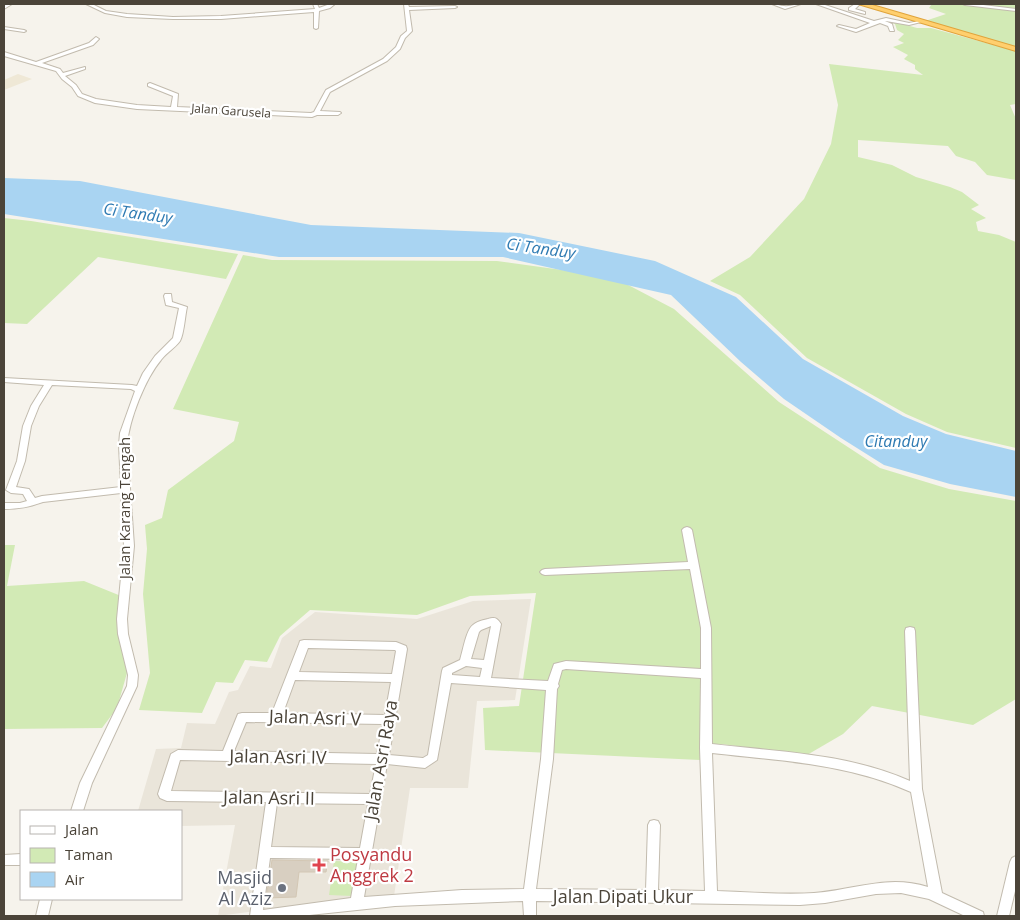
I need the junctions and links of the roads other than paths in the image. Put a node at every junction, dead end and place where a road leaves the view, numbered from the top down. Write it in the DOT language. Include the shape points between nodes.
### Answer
graph roads {
  1 [pos="10,4"];
  2 [pos="88,4"];
  3 [pos="333,4"];
  4 [pos="774,4"];
  5 [pos="799,4"];
  6 [pos="818,4"];
  7 [pos="865,4"];
  8 [pos="965,4"];
  9 [pos="315,6"];
  10 [pos="406,6"];
  11 [pos="455,7"];
  12 [pos="4,8"];
  13 [pos="1016,10"];
  14 [pos="878,21"];
  15 [pos="919,22"];
  16 [pos="839,26"];
  17 [pos="4,28"];
  18 [pos="316,28"];
  19 [pos="892,30"];
  20 [pos="24,31"];
  21 [pos="96,39"];
  22 [pos="1016,49"];
  23 [pos="4,54"];
  24 [pos="37,63"];
  25 [pos="83,68"];
  26 [pos="62,75"];
  27 [pos="150,85"];
  28 [pos="174,108"];
  29 [pos="338,113"];
  30 [pos="314,114"];
  31 [pos="307,122"];
  32 [pos="168,296"];
  33 [pos="4,380"];
  34 [pos="49,382"];
  35 [pos="139,390"];
  36 [pos="124,490"];
  37 [pos="32,502"];
  38 [pos="4,506"];
  39 [pos="687,530"];
  40 [pos="694,565"];
  41 [pos="545,572"];
  42 [pos="910,631"];
  43 [pos="466,662"];
  44 [pos="487,665"];
  45 [pos="707,674"];
  46 [pos="292,676"];
  47 [pos="395,678"];
  48 [pos="446,678"];
  49 [pos="485,681"];
  50 [pos="554,686"];
  51 [pos="242,716"];
  52 [pos="276,717"];
  53 [pos="388,720"];
  54 [pos="706,748"];
  55 [pos="227,756"];
  56 [pos="175,757"];
  57 [pos="382,759"];
  58 [pos="916,789"];
  59 [pos="272,798"];
  60 [pos="374,799"];
  61 [pos="77,810"];
  62 [pos="654,825"];
  63 [pos="265,852"];
  64 [pos="364,854"];
  65 [pos="4,860"];
  66 [pos="20,860"];
  67 [pos="1016,862"];
  68 [pos="529,896"];
  69 [pos="652,896"];
  70 [pos="936,896"];
  71 [pos="711,897"];
  72 [pos="46,900"];
  73 [pos="356,904"];
  74 [pos="301,913"];
  75 [pos="42,916"];
  76 [pos="256,916"];
  77 [pos="262,916"];
  78 [pos="530,916"];
  79 [pos="978,916"];
  80 [pos="1003,916"];
  1 -- 12 [label="street"];
  2 -- 9 [label="street" via="106,12 208,18"];
  3 -- 9 [label="street"];
  4 -- 5 [label="street" via="785,8"];
  6 -- 14 [label="street"];
  7 -- 14 [label="street" via="851,9"];
  7 -- 15 [label="highway"];
  8 -- 13 [label="street"];
  9 -- 18 [label="street"];
  10 -- 11 [label="street"];
  10 -- 30 [label="street" via="410,31 398,48 385,60 328,90"];
  14 -- 15 [label="street"];
  14 -- 16 [label="street" via="856,31"];
  14 -- 19 [label="street" via="890,25"];
  15 -- 22 [label="highway"];
  17 -- 20 [label="street"];
  21 -- 24 [label="street"];
  23 -- 24 [label="street, Jalan Garusela"];
  24 -- 26 [label="street, Jalan Garusela" via="58,70"];
  25 -- 26 [label="street"];
  26 -- 28 [label="street, Jalan Garusela" via="80,95 95,101 118,106"];
  27 -- 28 [label="street" via="176,96"];
  28 -- 30 [label="street, Jalan Garusela"];
  29 -- 30 [label="street, Jalan Garusela"];
  30 -- 31 [label="street"];
  32 -- 35 [label="street, Jalan Karang Tengah" via="169,303 182,307 180,334 147,373"];
  33 -- 34 [label="street"];
  34 -- 35 [label="street"];
  34 -- 37 [label="street" via="27,426 19,470 11,490 26,491"];
  35 -- 36 [label="street, Jalan Karang Tengah" via="124,433"];
  36 -- 37 [label="street"];
  36 -- 61 [label="street, Jalan Karang Tengah" via="129,563 122,619 133,675 132,686 86,783"];
  37 -- 38 [label="street"];
  39 -- 40 [label="street"];
  40 -- 41 [label="street"];
  40 -- 45 [label="street" via="706,628"];
  42 -- 58 [label="street"];
  43 -- 44 [label="street"];
  43 -- 44 [label="street" via="474,631 493,621 496,624"];
  43 -- 48 [label="street" via="447,671"];
  44 -- 49 [label="street"];
  45 -- 50 [label="street" via="566,665 557,670"];
  45 -- 54 [label="street"];
  46 -- 47 [label="street"];
  46 -- 47 [label="street, Jalan Asri Raya" via="304,644 308,643 400,647"];
  46 -- 52 [label="street"];
  47 -- 53 [label="street, Jalan Asri Raya"];
  48 -- 49 [label="street"];
  48 -- 57 [label="street, Jalan Asri IV" via="430,761 425,764"];
  49 -- 50 [label="street"];
  50 -- 68 [label="street"];
  51 -- 52 [label="street, Jalan Asri V"];
  51 -- 55 [label="street"];
  52 -- 53 [label="street, Jalan Asri V"];
  53 -- 57 [label="street, Jalan Asri Raya"];
  54 -- 58 [label="street" via="834,762"];
  54 -- 71 [label="street"];
  55 -- 56 [label="street, Jalan Asri IV"];
  55 -- 57 [label="street, Jalan Asri IV"];
  56 -- 59 [label="street, Jalan Asri II" via="164,794 167,796"];
  57 -- 60 [label="street, Jalan Asri Raya"];
  58 -- 70 [label="street"];
  59 -- 60 [label="street, Jalan Asri II"];
  59 -- 63 [label="street"];
  60 -- 64 [label="street, Jalan Asri Raya"];
  62 -- 69 [label="street"];
  63 -- 64 [label="street"];
  63 -- 76 [label="street"];
  64 -- 73 [label="street, Jalan Asri Raya"];
  65 -- 66 [label="street"];
  67 -- 80 [label="street"];
  68 -- 69 [label="street, Jalan Dipati Ukur"];
  68 -- 73 [label="street, Jalan Dipati Ukur" via="450,896"];
  68 -- 78 [label="street"];
  69 -- 71 [label="street, Jalan Dipati Ukur"];
  70 -- 71 [label="street, Jalan Dipati Ukur" via="902,887 811,899"];
  70 -- 79 [label="street, Jalan Dipati Ukur"];
  72 -- 75 [label="street"];
  73 -- 74 [label="street, Jalan Dipati Ukur"];
  74 -- 77 [label="street, Jalan Dipati Ukur"];
}
